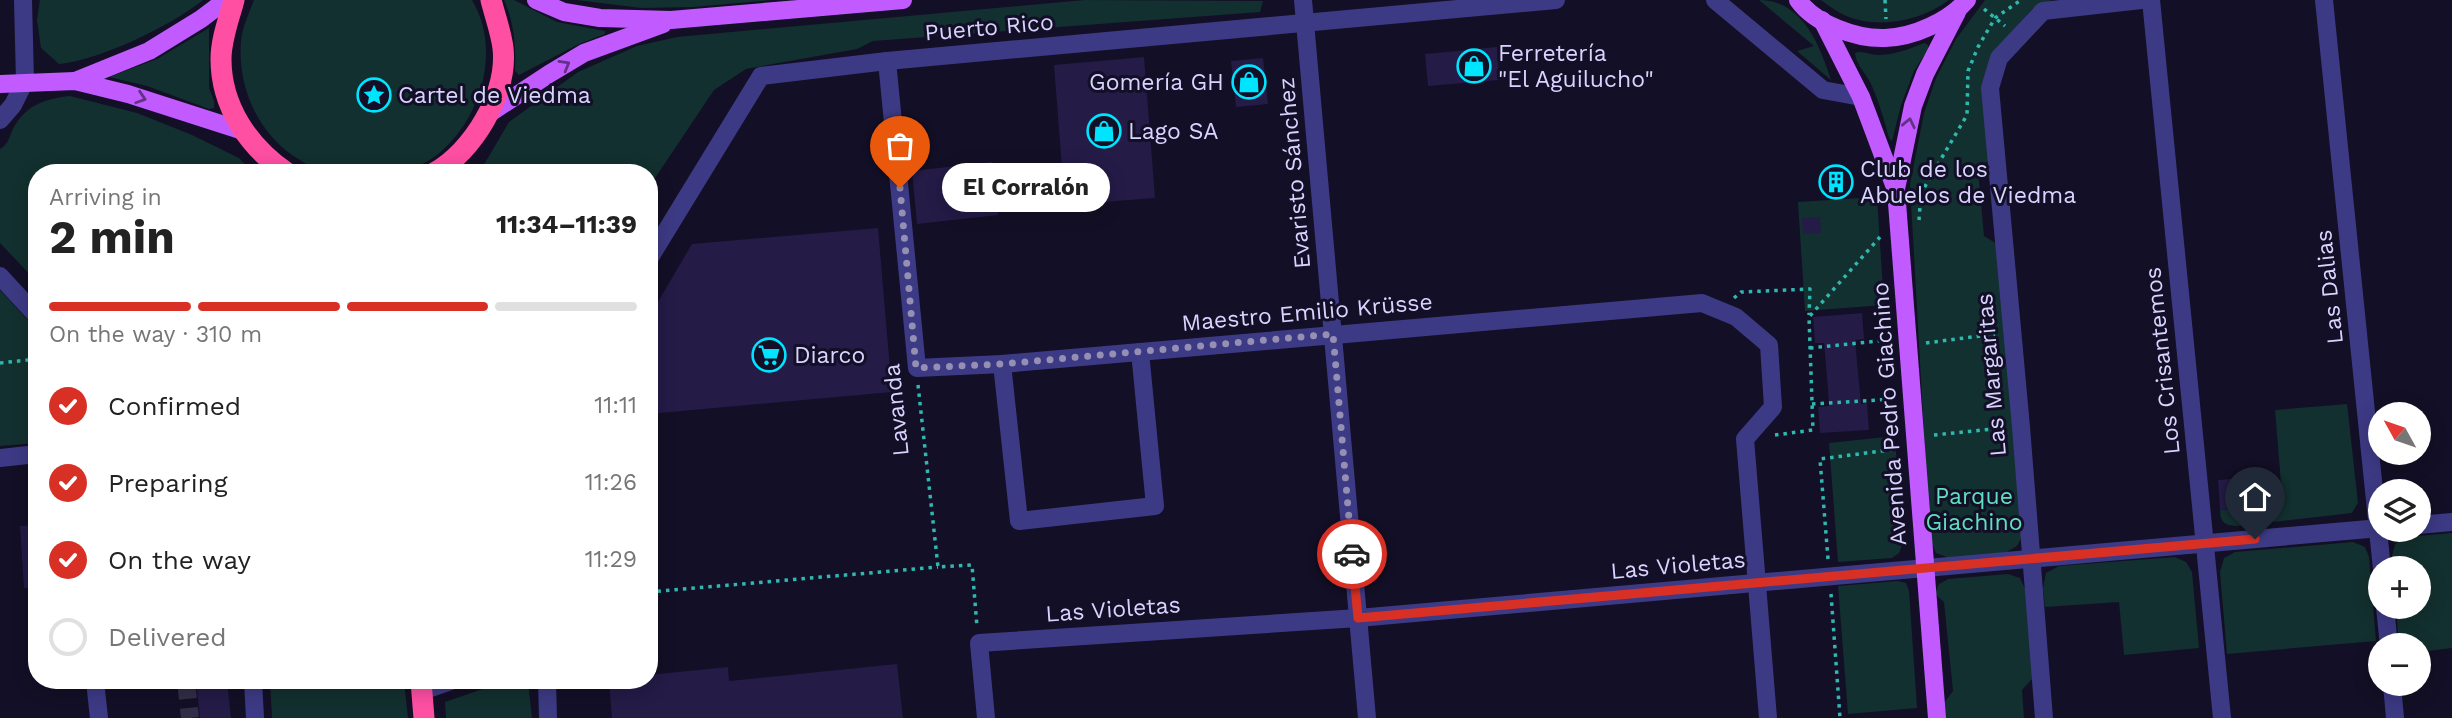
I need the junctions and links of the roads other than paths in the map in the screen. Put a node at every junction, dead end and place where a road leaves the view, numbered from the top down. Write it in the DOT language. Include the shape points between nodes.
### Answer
graph roads {
  1 [pos="23,0"];
  2 [pos="226,0"];
  3 [pos="234,0"];
  4 [pos="491,0"];
  5 [pos="536,0"];
  6 [pos="903,0"];
  7 [pos="1303,0"];
  8 [pos="1556,0"];
  9 [pos="1715,0"];
  10 [pos="2141,0"];
  11 [pos="2151,0"];
  12 [pos="2324,0"];
  13 [pos="1797,3"];
  14 [pos="1968,6"];
  15 [pos="671,20"];
  16 [pos="1822,20"];
  17 [pos="1305,22"];
  18 [pos="887,61"];
  19 [pos="75,81"];
  20 [pos="25,82"];
  21 [pos="0,84"];
  22 [pos="1861,97"];
  23 [pos="487,115"];
  24 [pos="0,120"];
  25 [pos="243,131"];
  26 [pos="464,148"];
  27 [pos="276,164"];
  28 [pos="447,164"];
  29 [pos="460,164"];
  30 [pos="1896,190"];
  31 [pos="658,244"];
  32 [pos="0,276"];
  33 [pos="28,306"];
  34 [pos="1333,334"];
  35 [pos="1140,352"];
  36 [pos="1002,364"];
  37 [pos="916,368"];
  38 [pos="28,455"];
  39 [pos="0,458"];
  40 [pos="2374,479"];
  41 [pos="2452,522"];
  42 [pos="2431,524"];
  43 [pos="2368,529"];
  44 [pos="2205,543"];
  45 [pos="2031,560"];
  46 [pos="1926,567"];
  47 [pos="1757,582"];
  48 [pos="1358,618"];
  49 [pos="96,689"];
  50 [pos="254,689"];
  51 [pos="422,689"];
  52 [pos="547,689"];
  53 [pos="2393,696"];
  54 [pos="99,718"];
  55 [pos="256,718"];
  56 [pos="424,718"];
  57 [pos="548,718"];
  58 [pos="986,718"];
  59 [pos="1367,718"];
  60 [pos="1768,718"];
  61 [pos="1937,718"];
  62 [pos="2044,718"];
  63 [pos="2222,718"];
  64 [pos="2395,718"];
  1 -- 20 [label="street"];
  2 -- 19 [label="main road" via="149,51"];
  3 -- 25 [label="highway" via="221,59 225,86"];
  4 -- 23 [label="highway" via="503,50 499,89"];
  5 -- 15 [label="main road" via="564,12 600,18"];
  6 -- 15 [label="main road"];
  7 -- 17 [label="street, Evaristo Sánchez"];
  8 -- 17 [label="street, Puerto Rico"];
  9 -- 22 [label="street" via="1823,90"];
  10 -- 45 [label="street, Las Margaritas" via="2043,11 1999,58 1990,88"];
  11 -- 44 [label="street, Los Crisantemos"];
  12 -- 40 [label="street, Las Dalias"];
  13 -- 16 [label="main road"];
  14 -- 16 [label="main road" via="1921,30 1888,38 1843,30"];
  30 -- 14 [label="main road, Avenida Pedro Giachino, one-way" via="1913,106 1926,74"];
  23 -- 15 [label="main road, one-way" via="584,53"];
  16 -- 22 [label="main road, Avenida Pedro Giachino"];
  17 -- 18 [label="street, Puerto Rico"];
  17 -- 34 [label="street, Evaristo Sánchez"];
  18 -- 31 [label="street, Puerto Rico" via="761,76"];
  18 -- 37 [label="street, Lavanda"];
  19 -- 20 [label="main road"];
  19 -- 25 [label="main road, one-way"];
  20 -- 21 [label="main road"];
  20 -- 24 [label="street"];
  22 -- 30 [label="main road, Avenida Pedro Giachino"];
  23 -- 26 [label="highway"];
  25 -- 27 [label="highway"];
  26 -- 28 [label="highway"];
  26 -- 29 [label="highway"];
  30 -- 46 [label="main road, Avenida Pedro Giachino" via="1912,398 1925,439"];
  32 -- 33 [label="street"];
  34 -- 35 [label="street, Maestro Emilio Krüsse"];
  34 -- 47 [label="street, Maestro Emilio Krüsse" via="1702,303 1728,313 1769,345 1773,407 1745,439"];
  34 -- 48 [label="street, Evaristo Sánchez"];
  35 -- 36 [label="street, Maestro Emilio Krüsse"];
  35 -- 36 [label="street" via="1154,506 1019,520"];
  36 -- 37 [label="street, Maestro Emilio Krüsse"];
  38 -- 39 [label="street"];
  41 -- 42 [label="street"];
  43 -- 44 [label="street, Las Violetas"];
  44 -- 45 [label="street, Las Violetas"];
  44 -- 63 [label="street, Los Crisantemos"];
  45 -- 46 [label="street, Las Violetas"];
  45 -- 62 [label="street, Las Margaritas"];
  46 -- 47 [label="street, Las Violetas"];
  46 -- 61 [label="main road, Avenida Pedro Giachino"];
  47 -- 48 [label="street, Las Violetas"];
  47 -- 60 [label="street"];
  48 -- 58 [label="street, Las Violetas" via="979,643"];
  48 -- 59 [label="street, Evaristo Sánchez"];
  49 -- 54 [label="street"];
  50 -- 55 [label="street"];
  51 -- 56 [label="highway"];
  52 -- 57 [label="street"];
  53 -- 64 [label="street"];
}
